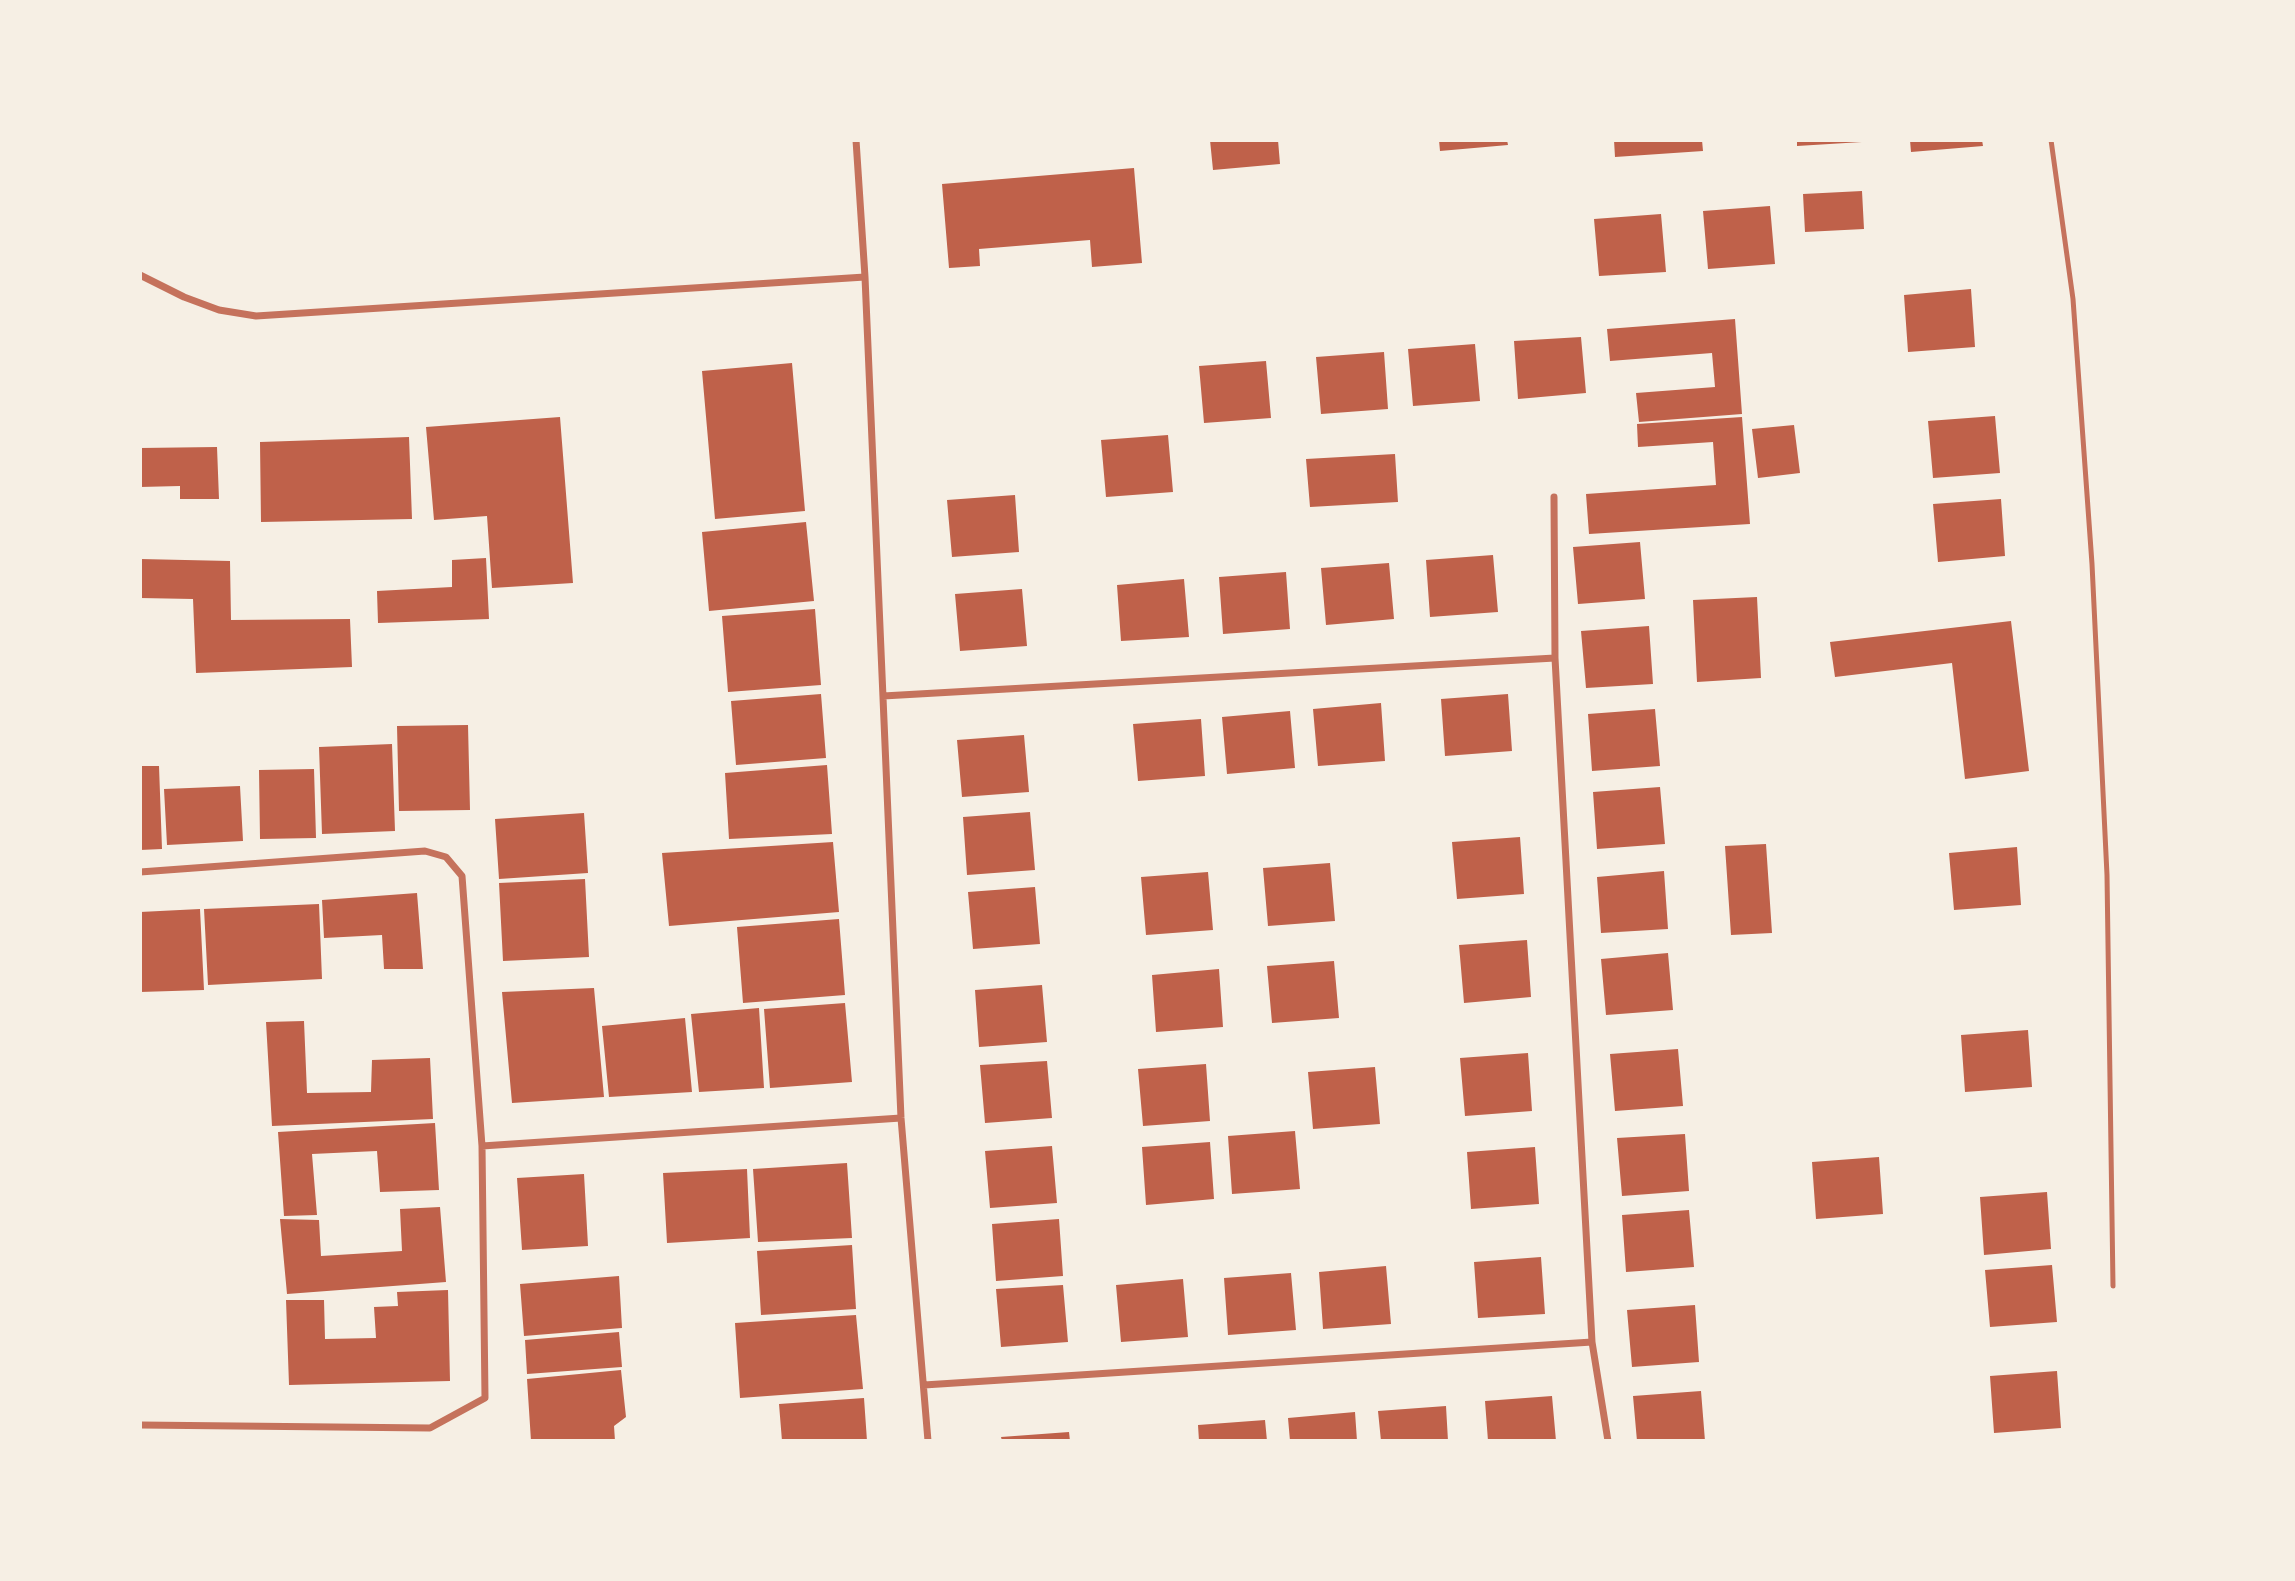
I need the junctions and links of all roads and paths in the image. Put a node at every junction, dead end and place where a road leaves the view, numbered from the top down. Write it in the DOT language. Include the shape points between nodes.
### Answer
graph roads {
  1 [pos="856,140"];
  2 [pos="2052,140"];
  3 [pos="140,275"];
  4 [pos="865,278"];
  5 [pos="1554,497"];
  6 [pos="1555,658"];
  7 [pos="883,696"];
  8 [pos="140,872"];
  9 [pos="901,1118"];
  10 [pos="482,1146"];
  11 [pos="2113,1286"];
  12 [pos="1592,1342"];
  13 [pos="924,1385"];
  14 [pos="140,1425"];
  15 [pos="928,1441"];
  16 [pos="1608,1441"];
  1 -- 4 [label="street"];
  2 -- 11 [label="lane" via="2073,299 2092,564 2107,875"];
  3 -- 4 [label="street" via="184,298 256,316"];
  4 -- 7 [label="street"];
  5 -- 6 [label="street"];
  6 -- 7 [label="street"];
  6 -- 12 [label="street"];
  7 -- 9 [label="street"];
  8 -- 10 [label="street" via="425,851 446,857 462,876"];
  9 -- 10 [label="street"];
  9 -- 13 [label="street"];
  10 -- 14 [label="street" via="485,1398 430,1428"];
  12 -- 13 [label="street"];
  12 -- 16 [label="street"];
  13 -- 15 [label="street"];
}
